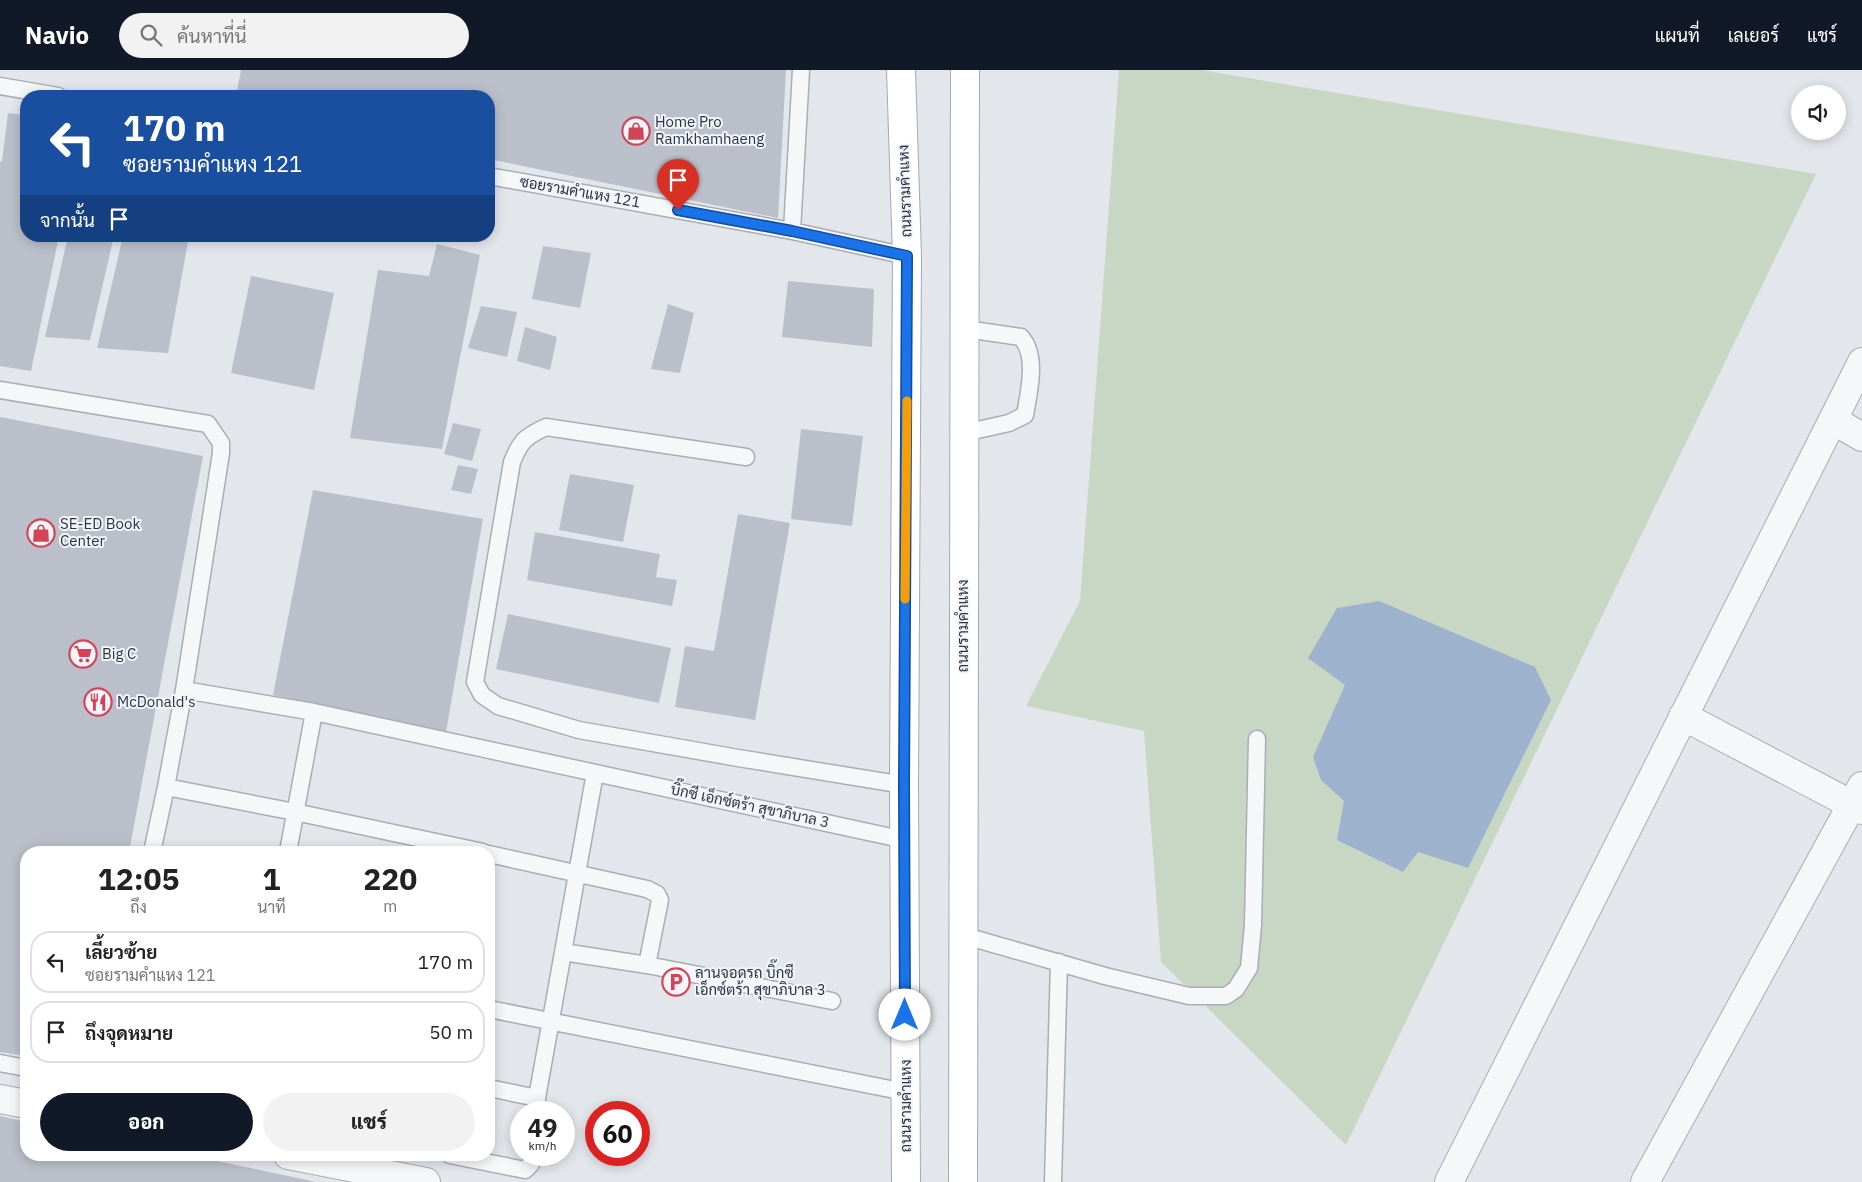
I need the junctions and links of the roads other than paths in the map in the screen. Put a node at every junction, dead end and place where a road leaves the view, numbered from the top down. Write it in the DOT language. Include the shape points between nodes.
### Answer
graph roads {
  1 [pos="801,70"];
  2 [pos="901,70"];
  3 [pos="965,70"];
  4 [pos="0,86"];
  5 [pos="23,90"];
  6 [pos="495,177"];
  7 [pos="792,231"];
  8 [pos="907,256"];
  9 [pos="966,328"];
  10 [pos="1862,362"];
  11 [pos="0,390"];
  12 [pos="1833,420"];
  13 [pos="964,433"];
  14 [pos="1862,437"];
  15 [pos="746,457"];
  16 [pos="184,690"];
  17 [pos="314,712"];
  18 [pos="1683,716"];
  19 [pos="1257,739"];
  20 [pos="595,773"];
  21 [pos="904,785"];
  22 [pos="166,787"];
  23 [pos="1859,800"];
  24 [pos="295,812"];
  25 [pos="905,840"];
  26 [pos="153,846"];
  27 [pos="289,846"];
  28 [pos="455,846"];
  29 [pos="495,855"];
  30 [pos="577,873"];
  31 [pos="962,935"];
  32 [pos="563,952"];
  33 [pos="1059,962"];
  34 [pos="647,965"];
  35 [pos="832,1000"];
  36 [pos="495,1009"];
  37 [pos="551,1021"];
  38 [pos="0,1063"];
  39 [pos="20,1067"];
  40 [pos="495,1090"];
  41 [pos="906,1092"];
  42 [pos="0,1099"];
  43 [pos="526,1101"];
  44 [pos="538,1101"];
  45 [pos="20,1103"];
  46 [pos="319,1161"];
  47 [pos="480,1161"];
  48 [pos="529,1166"];
  49 [pos="426,1182"];
  50 [pos="906,1182"];
  51 [pos="963,1182"];
  52 [pos="1053,1182"];
  53 [pos="1449,1182"];
  54 [pos="1645,1182"];
  1 -- 7 [label="lane"];
  2 -- 8 [label="main road, ถนนรามคำแหง"];
  3 -- 9 [label="main road, ถนนรามคำแหง"];
  4 -- 5 [label="lane"];
  6 -- 7 [label="lane, ซอยรามคำแหง 121"];
  7 -- 8 [label="lane, ซอยรามคำแหง 121"];
  8 -- 21 [label="main road, ถนนรามคำแหง"];
  9 -- 13 [label="main road, ถนนรามคำแหง"];
  9 -- 13 [label="lane" via="1021,337 1028,345 1030,385 1025,415 1016,421"];
  10 -- 12 [label="street"];
  11 -- 16 [label="lane" via="208,424 217,436 221,453"];
  12 -- 14 [label="street"];
  12 -- 18 [label="street"];
  13 -- 31 [label="main road, ถนนรามคำแหง"];
  15 -- 21 [label="lane" via="546,427 528,436 519,444 512,462 475,682 482,695 498,706 579,730"];
  16 -- 17 [label="lane, บิ๊กซี เอ็กซ์ตร้า สุขาภิบาล 3"];
  16 -- 22 [label="lane"];
  17 -- 20 [label="lane, บิ๊กซี เอ็กซ์ตร้า สุขาภิบาล 3"];
  17 -- 24 [label="lane"];
  18 -- 23 [label="street"];
  18 -- 53 [label="street"];
  19 -- 33 [label="lane" via="1253,925 1249,968 1236,990 1226,996 1189,996"];
  20 -- 25 [label="lane, บิ๊กซี เอ็กซ์ตร้า สุขาภิบาล 3"];
  20 -- 30 [label="lane"];
  21 -- 25 [label="main road, ถนนรามคำแหง"];
  22 -- 24 [label="lane"];
  22 -- 26 [label="lane"];
  23 -- 54 [label="street"];
  24 -- 27 [label="lane"];
  24 -- 28 [label="lane"];
  25 -- 41 [label="main road, ถนนรามคำแหง"];
  29 -- 30 [label="lane"];
  30 -- 32 [label="lane"];
  30 -- 34 [label="lane" via="657,894 660,900"];
  31 -- 33 [label="lane"];
  31 -- 51 [label="main road, ถนนรามคำแหง"];
  32 -- 34 [label="lane"];
  32 -- 37 [label="lane"];
  33 -- 52 [label="lane"];
  34 -- 35 [label="lane"];
  36 -- 37 [label="lane"];
  37 -- 41 [label="lane"];
  37 -- 44 [label="lane"];
  38 -- 39 [label="lane"];
  40 -- 43 [label="lane"];
  41 -- 50 [label="main road, ถนนรามคำแหง"];
  42 -- 45 [label="street"];
  46 -- 49 [label="street"];
  47 -- 48 [label="lane" via="524,1170"];
}
